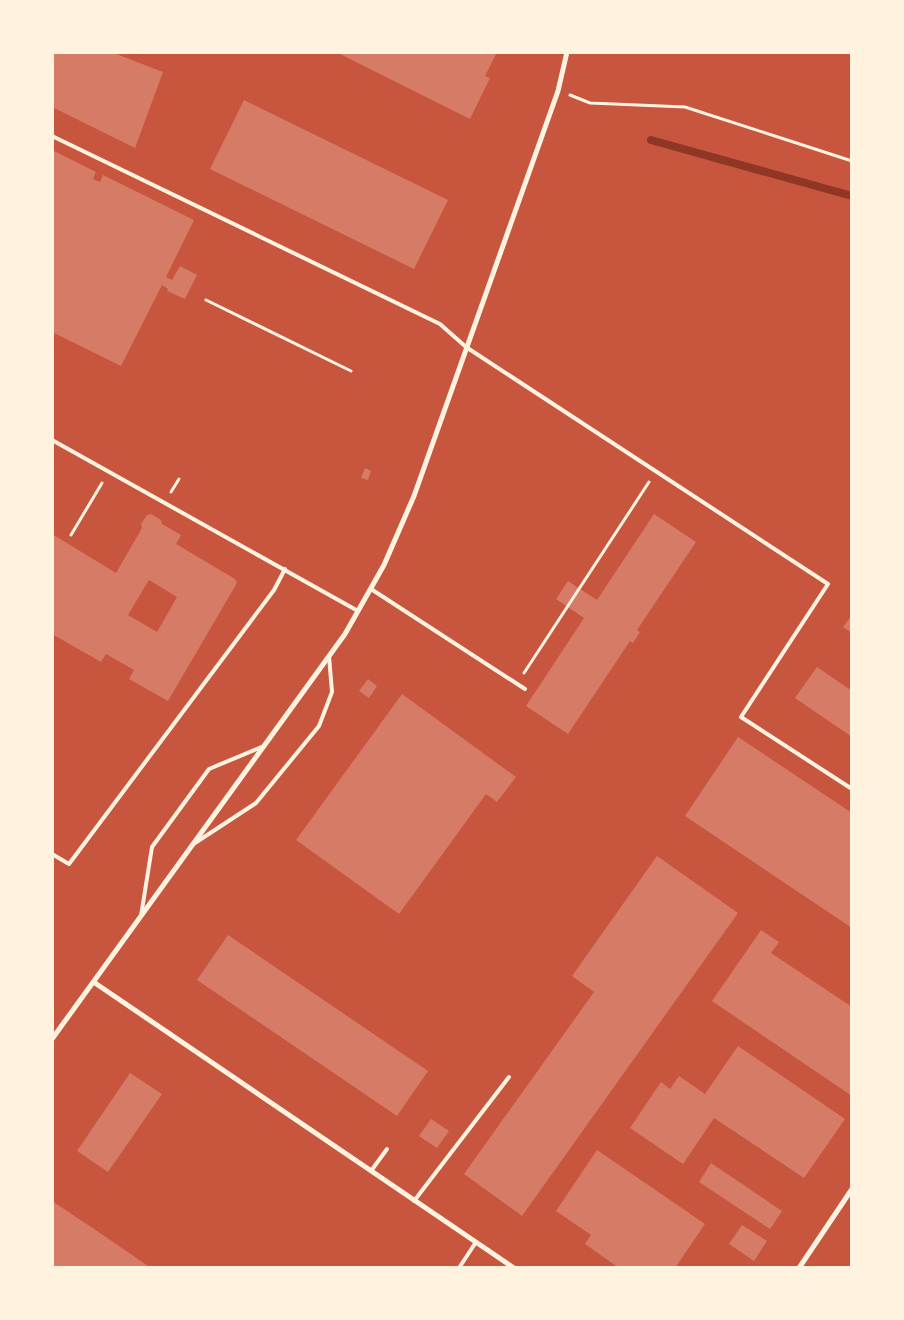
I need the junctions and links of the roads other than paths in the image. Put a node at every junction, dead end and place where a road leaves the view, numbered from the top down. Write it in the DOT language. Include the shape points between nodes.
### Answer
graph roads {
  1 [pos="567,52"];
  2 [pos="52,136"];
  3 [pos="466,347"];
  4 [pos="52,440"];
  5 [pos="285,569"];
  6 [pos="371,589"];
  7 [pos="358,612"];
  8 [pos="329,656"];
  9 [pos="525,690"];
  10 [pos="268,744"];
  11 [pos="852,789"];
  12 [pos="195,843"];
  13 [pos="52,854"];
  14 [pos="140,920"];
  15 [pos="95,983"];
  16 [pos="52,1039"];
  17 [pos="509,1077"];
  18 [pos="387,1149"];
  19 [pos="371,1171"];
  20 [pos="852,1188"];
  21 [pos="414,1201"];
  22 [pos="476,1242"];
  23 [pos="459,1268"];
  24 [pos="514,1268"];
  25 [pos="799,1268"];
  1 -- 3 [label="street" via="558,91"];
  2 -- 3 [label="lane" via="440,324"];
  3 -- 6 [label="street" via="414,496"];
  3 -- 11 [label="lane" via="828,584 741,717"];
  4 -- 5 [label="lane"];
  5 -- 7 [label="lane"];
  5 -- 13 [label="lane" via="274,590 69,864"];
  6 -- 7 [label="street"];
  6 -- 9 [label="lane"];
  7 -- 8 [label="street"];
  8 -- 10 [label="street"];
  8 -- 12 [label="lane" via="332,692 319,726 256,803"];
  10 -- 12 [label="street"];
  10 -- 14 [label="lane" via="209,770 152,847"];
  12 -- 14 [label="street"];
  14 -- 15 [label="street"];
  15 -- 16 [label="street"];
  15 -- 19 [label="street"];
  17 -- 21 [label="lane"];
  18 -- 19 [label="lane"];
  19 -- 21 [label="street"];
  20 -- 25 [label="street"];
  21 -- 22 [label="street"];
  22 -- 23 [label="lane"];
  22 -- 24 [label="street"];
}
